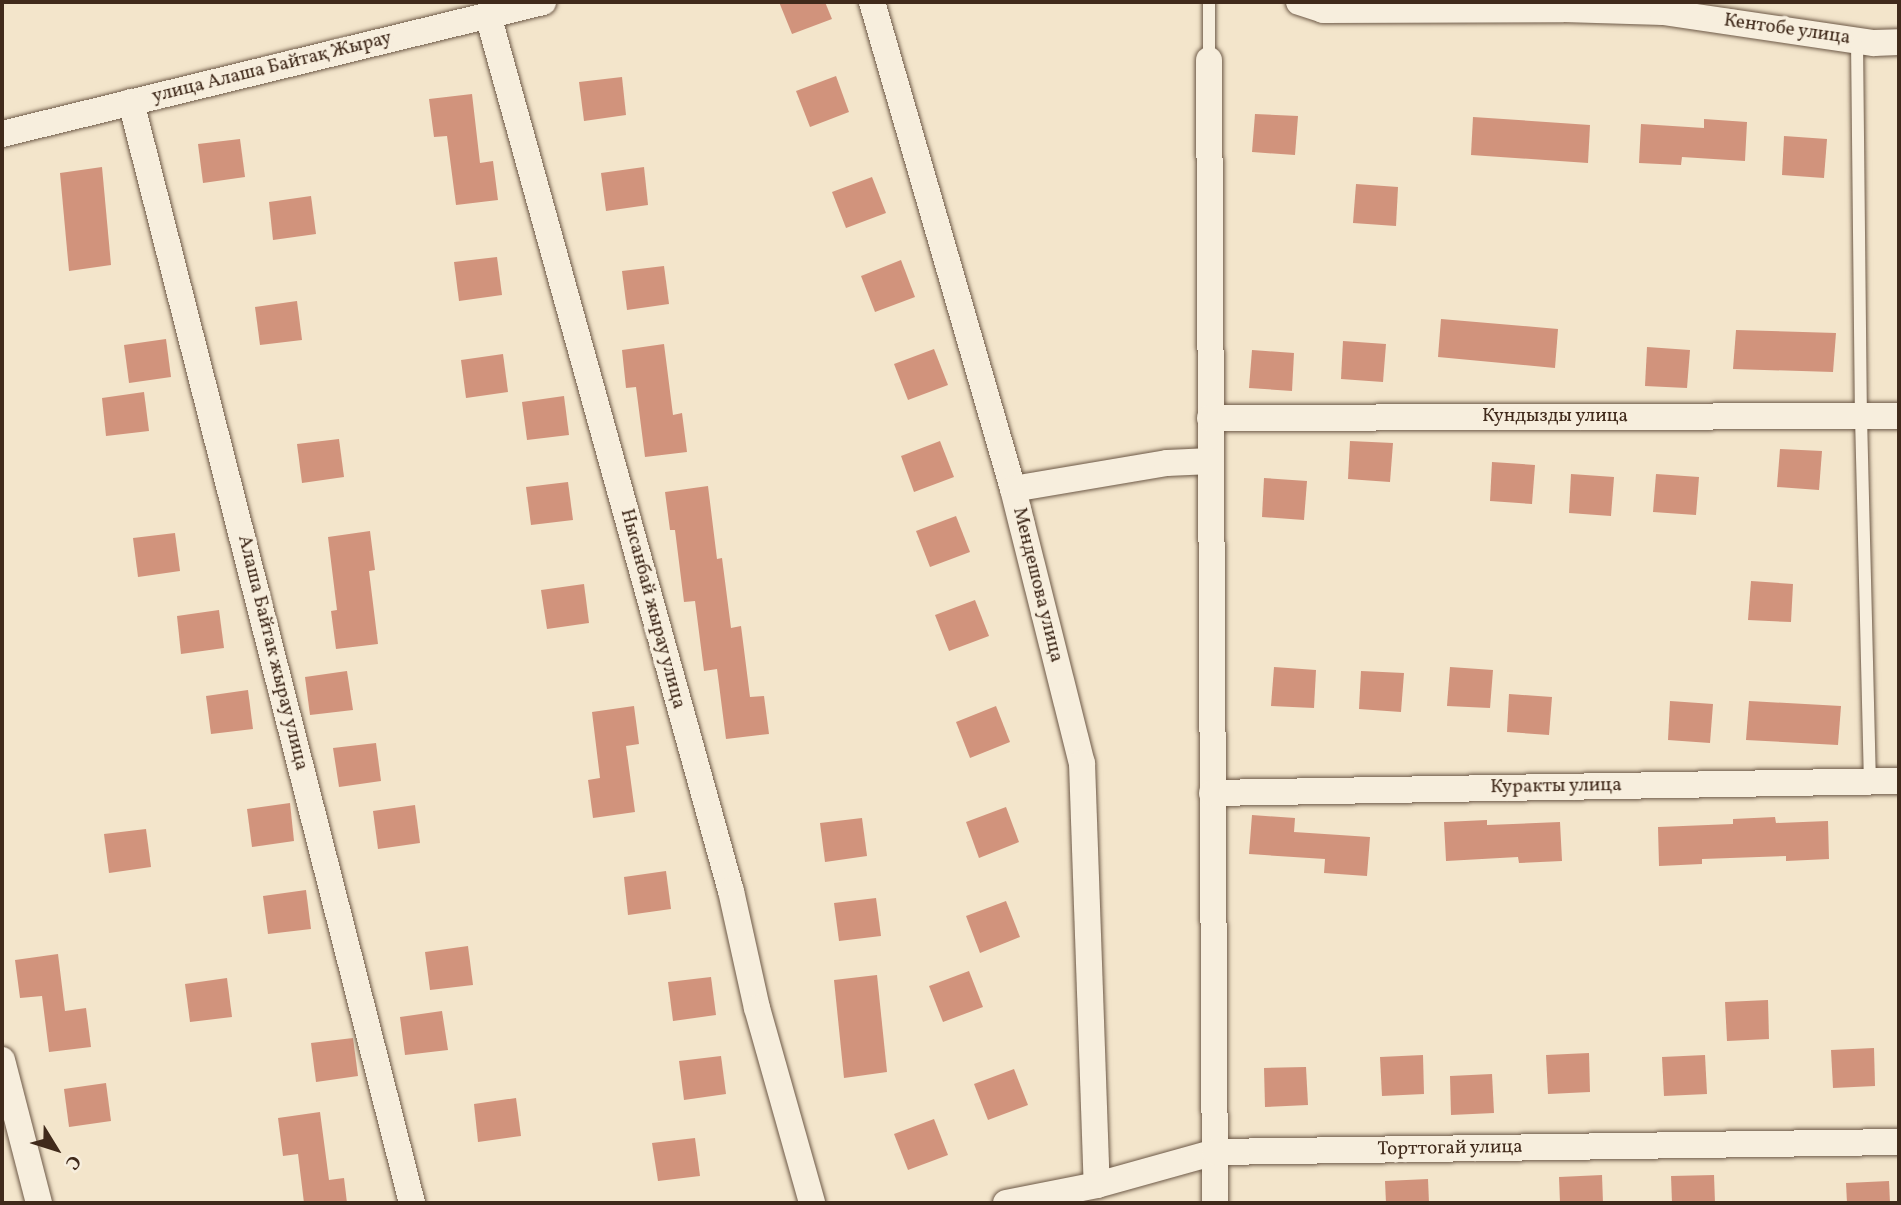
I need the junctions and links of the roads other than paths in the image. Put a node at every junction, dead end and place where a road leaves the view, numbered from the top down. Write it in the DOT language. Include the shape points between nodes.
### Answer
graph roads {
  1 [pos="543,2"];
  2 [pos="872,2"];
  3 [pos="1209,2"];
  4 [pos="1299,2"];
  5 [pos="488,15"];
  6 [pos="1857,41"];
  7 [pos="1899,42"];
  8 [pos="1209,60"];
  9 [pos="131,102"];
  10 [pos="2,134"];
  11 [pos="1861,416"];
  12 [pos="1899,416"];
  13 [pos="1210,418"];
  14 [pos="1211,461"];
  15 [pos="1013,489"];
  16 [pos="1899,781"];
  17 [pos="1870,782"];
  18 [pos="1212,793"];
  19 [pos="2,1060"];
  20 [pos="1899,1142"];
  21 [pos="1215,1152"];
  22 [pos="1097,1185"];
  23 [pos="39,1203"];
  24 [pos="412,1203"];
  25 [pos="812,1203"];
  26 [pos="1006,1203"];
  27 [pos="1215,1203"];
  1 -- 5 [label="street, улица Алаша Байтақ Жырау"];
  2 -- 15 [label="street, Мендешова улица"];
  3 -- 8 [label="lane"];
  4 -- 6 [label="street, Кентобе улица" via="1323,10 1663,12"];
  5 -- 9 [label="street, улица Алаша Байтақ Жырау"];
  5 -- 25 [label="street, Нысанбай жырау улица" via="731,891 757,1008"];
  6 -- 7 [label="street, Кентобе улица"];
  6 -- 11 [label="lane"];
  8 -- 13 [label="street"];
  9 -- 10 [label="street, улица Алаша Байтақ Жырау"];
  9 -- 24 [label="street, Алаша Байтак жырау улица"];
  11 -- 12 [label="street, Кундызды улица"];
  11 -- 13 [label="street, Кундызды улица"];
  11 -- 17 [label="lane"];
  13 -- 14 [label="street"];
  14 -- 15 [label="street" via="1167,463"];
  14 -- 18 [label="street"];
  15 -- 22 [label="street, Мендешова улица" via="1082,763"];
  16 -- 17 [label="street, Куракты улица"];
  17 -- 18 [label="street, Куракты улица"];
  18 -- 21 [label="street"];
  19 -- 23 [label="street"];
  20 -- 21 [label="street, Торттогай улица"];
  21 -- 22 [label="street, Торттогай улица"];
  21 -- 27 [label="street"];
  22 -- 26 [label="street, Торттогай улица"];
}
